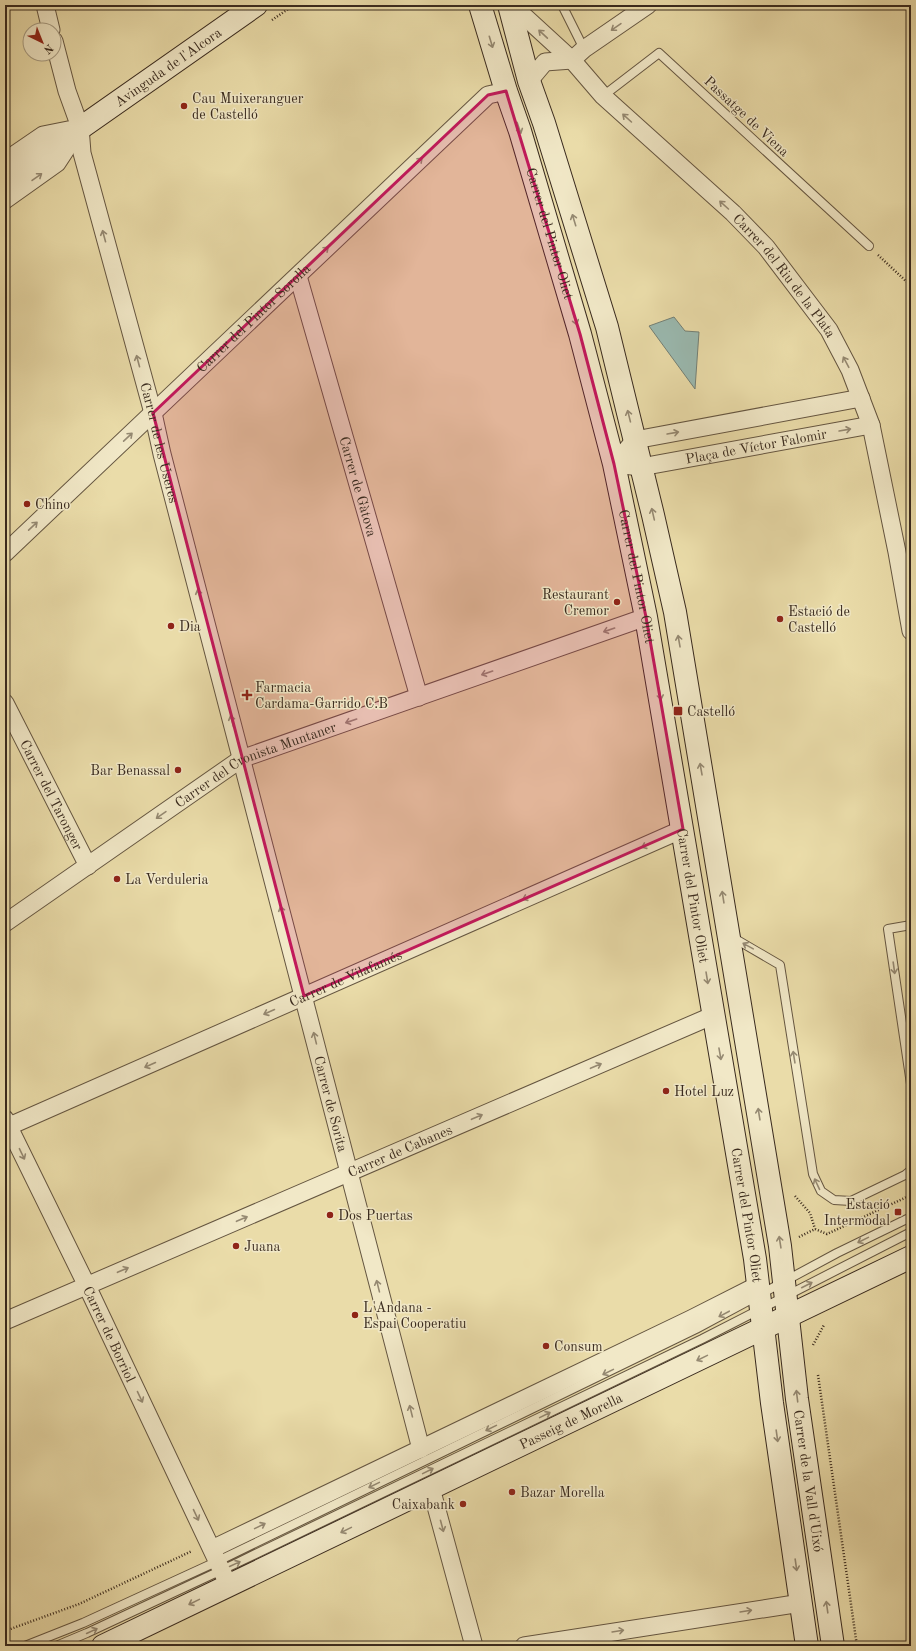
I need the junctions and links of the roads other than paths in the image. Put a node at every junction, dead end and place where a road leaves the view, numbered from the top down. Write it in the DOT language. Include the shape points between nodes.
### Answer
graph roads {
  1 [pos="44,5"];
  2 [pos="256,5"];
  3 [pos="480,5"];
  4 [pos="511,5"];
  5 [pos="562,5"];
  6 [pos="648,5"];
  7 [pos="49,22"];
  8 [pos="578,54"];
  9 [pos="59,62"];
  10 [pos="529,80"];
  11 [pos="506,91"];
  12 [pos="603,96"];
  13 [pos="80,127"];
  14 [pos="5,161"];
  15 [pos="5,181"];
  16 [pos="5,200"];
  17 [pos="869,246"];
  18 [pos="298,276"];
  19 [pos="861,398"];
  20 [pos="153,413"];
  21 [pos="871,425"];
  22 [pos="635,440"];
  23 [pos="614,464"];
  24 [pos="641,467"];
  25 [pos="5,553"];
  26 [pos="906,573"];
  27 [pos="646,616"];
  28 [pos="911,631"];
  29 [pos="419,697"];
  30 [pos="5,703"];
  31 [pos="241,759"];
  32 [pos="683,829"];
  33 [pos="88,866"];
  34 [pos="5,923"];
  35 [pos="911,926"];
  36 [pos="729,936"];
  37 [pos="304,996"];
  38 [pos="714,1015"];
  39 [pos="911,1084"];
  40 [pos="6,1125"];
  41 [pos="911,1170"];
  42 [pos="349,1172"];
  43 [pos="911,1217"];
  44 [pos="911,1232"];
  45 [pos="911,1257"];
  46 [pos="87,1286"];
  47 [pos="786,1297"];
  48 [pos="760,1304"];
  49 [pos="5,1321"];
  50 [pos="421,1449"];
  51 [pos="431,1488"];
  52 [pos="220,1566"];
  53 [pos="801,1603"];
  54 [pos="24,1646"];
  55 [pos="56,1646"];
  56 [pos="103,1646"];
  57 [pos="474,1646"];
  58 [pos="524,1646"];
  59 [pos="807,1646"];
  60 [pos="833,1646"];
  1 -- 7 [label="street"];
  2 -- 13 [label="main road, Avinguda de l'Alcora"];
  3 -- 11 [label="main road, Carrer del Pintor Oliet, one-way"];
  8 -- 4 [label="street, Carrer del Riu de la Plata, one-way"];
  4 -- 10 [label="main road, Carrer del Pintor Oliet"];
  5 -- 8 [label="lane"];
  6 -- 8 [label="street, one-way"];
  8 -- 10 [label="street" via="545,62"];
  8 -- 12 [label="street, Carrer del Riu de la Plata"];
  9 -- 13 [label="street, Carrer de les Useres"];
  22 -- 10 [label="main road, Carrer del Pintor Oliet, one-way" via="607,327"];
  18 -- 11 [label="street, Carrer del Pintor Sorolla, one-way" via="488,95"];
  11 -- 23 [label="main road, Carrer del Pintor Oliet, one-way" via="580,334"];
  12 -- 17 [label="lane, Passatge de Viena" via="659,53"];
  19 -- 12 [label="street, Carrer del Riu de la Plata, one-way" via="829,330 766,247 733,213"];
  13 -- 14 [label="street, Avinguda de l'Alcora" via="43,135"];
  13 -- 15 [label="main road, Avinguda de l'Alcora"];
  16 -- 13 [label="street, Avinguda de l'Alcora, one-way" via="57,163"];
  20 -- 13 [label="street, Carrer de les Useres, one-way" via="82,153"];
  18 -- 20 [label="street, Carrer del Pintor Sorolla"];
  18 -- 29 [label="street, Carrer de Gàtova"];
  19 -- 21 [label="street, Carrer del Riu de la Plata"];
  22 -- 19 [label="street, Plaça de Víctor Falomir, one-way"];
  25 -- 20 [label="street, Carrer del Pintor Sorolla, one-way"];
  31 -- 20 [label="street, Carrer de les Useres, one-way"];
  24 -- 21 [label="street, Plaça de Víctor Falomir, one-way"];
  21 -- 26 [label="street, Carrer del Riu de la Plata"];
  22 -- 23 [label="street"];
  22 -- 24 [label="main road, Carrer del Pintor Oliet"];
  23 -- 24 [label="street"];
  23 -- 27 [label="main road, Carrer del Pintor Oliet"];
  36 -- 24 [label="main road, Carrer del Pintor Oliet, one-way" via="674,612"];
  26 -- 28 [label="street, Carrer del Riu de la Plata"];
  27 -- 29 [label="street, Carrer del Cronista Muntaner, one-way"];
  27 -- 32 [label="main road, Carrer del Pintor Oliet, one-way"];
  29 -- 31 [label="street, Carrer del Cronista Muntaner, one-way"];
  30 -- 33 [label="street, Carrer del Taronger"];
  31 -- 33 [label="street, Carrer del Cronista Muntaner, one-way"];
  37 -- 31 [label="street, Carrer de Sorita, one-way"];
  32 -- 37 [label="street, Carrer de Vilafamés, one-way"];
  32 -- 38 [label="main road, Carrer del Pintor Oliet, one-way"];
  33 -- 34 [label="street, Carrer del Cronista Muntaner"];
  35 -- 39 [label="lane, one-way" via="888,929"];
  41 -- 36 [label="lane, one-way" via="905,1176 851,1201 834,1200 820,1191 813,1174 780,965"];
  47 -- 36 [label="main road, Carrer del Pintor Oliet, one-way" via="780,1246"];
  37 -- 40 [label="street, Carrer de Vilafamés, one-way"];
  42 -- 37 [label="street, Carrer de Sorita, one-way"];
  42 -- 38 [label="street, Carrer de Cabanes, one-way"];
  38 -- 48 [label="main road, Carrer del Pintor Oliet, one-way" via="755,1259"];
  40 -- 46 [label="street, Carrer de Borriol, one-way"];
  46 -- 42 [label="street, Carrer de Cabanes, one-way"];
  50 -- 42 [label="street, Carrer de Sorita, one-way"];
  43 -- 47 [label="lane, one-way" via="837,1253"];
  47 -- 44 [label="lane, one-way"];
  45 -- 47 [label="main road, Passeig de Morella"];
  46 -- 49 [label="street, Carrer de Cabanes"];
  46 -- 52 [label="street, Carrer de Borriol, one-way"];
  47 -- 48 [label="main road, Passeig de Morella"];
  47 -- 48 [label="lane"];
  60 -- 47 [label="main road, Carrer de la Vall d'Uixó, one-way" via="797,1399"];
  48 -- 50 [label="street, Passeig de Morella" via="691,1319"];
  48 -- 51 [label="main road, Passeig de Morella, one-way"];
  48 -- 52 [label="lane, one-way" via="689,1332"];
  52 -- 48 [label="lane, one-way" via="694,1343"];
  48 -- 53 [label="main road, Carrer de la Vall d'Uixó, one-way"];
  52 -- 50 [label="street, Passeig de Morella, one-way"];
  51 -- 52 [label="main road, Passeig de Morella, one-way"];
  51 -- 57 [label="street, one-way"];
  52 -- 54 [label="lane"];
  55 -- 52 [label="lane, one-way" via="86,1634"];
  52 -- 56 [label="main road, Passeig de Morella, one-way"];
  58 -- 53 [label="street, one-way"];
  53 -- 59 [label="main road, Carrer de la Vall d'Uixó"];
}
